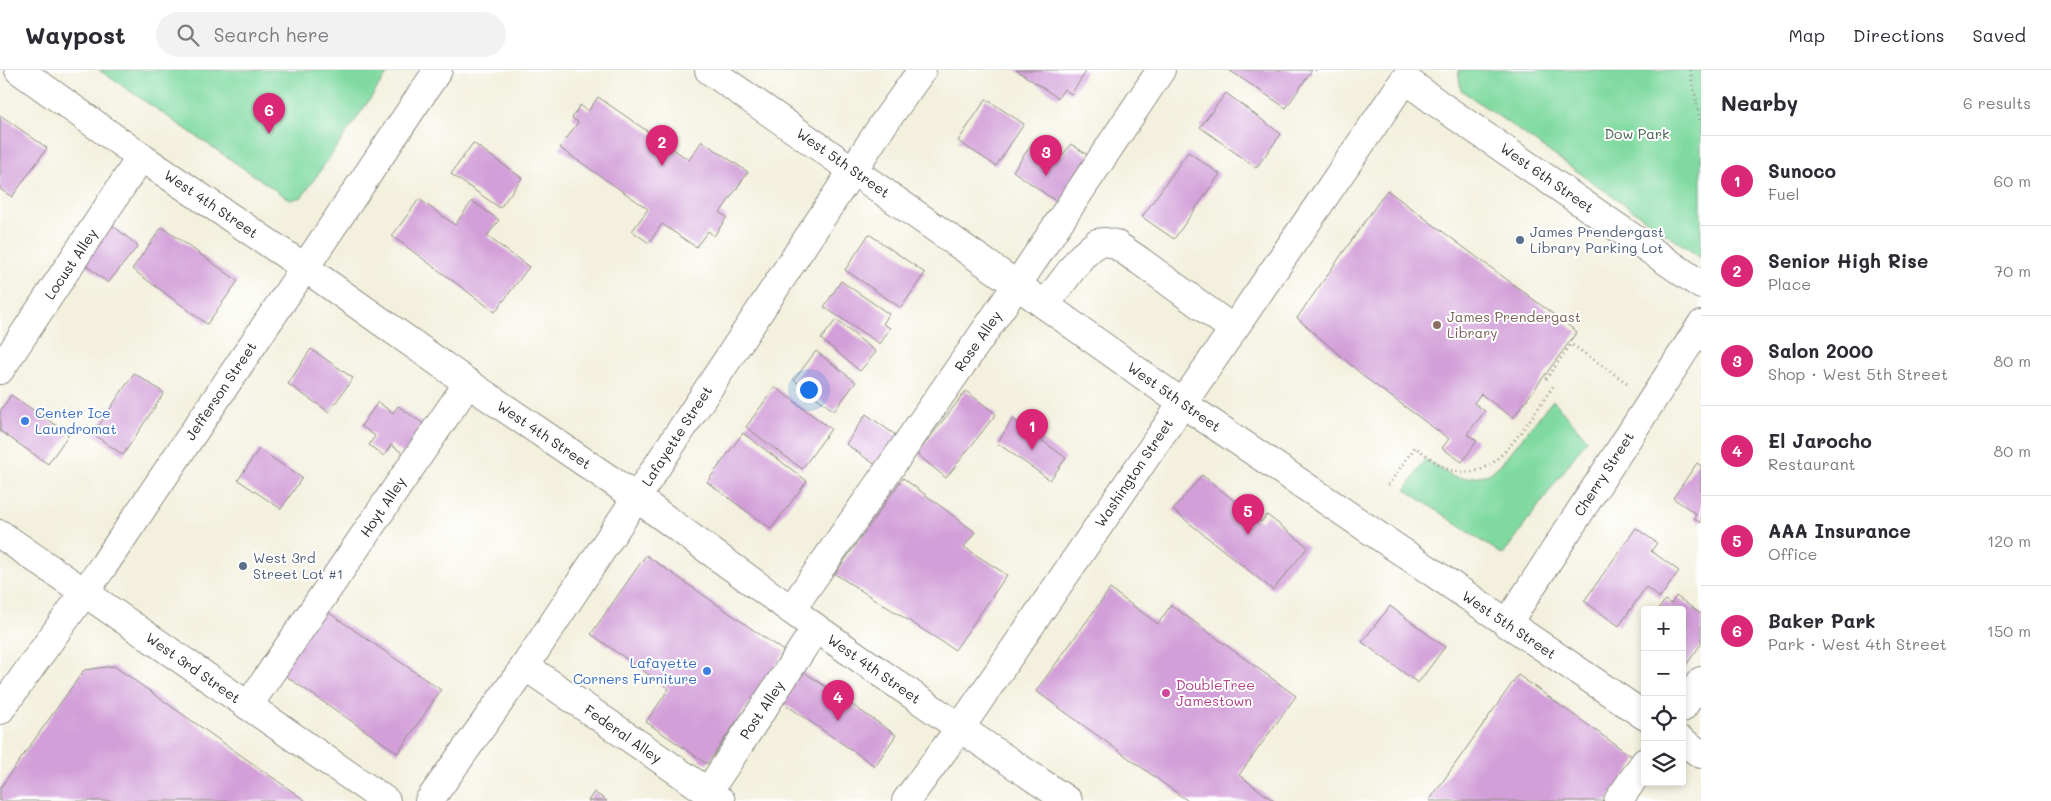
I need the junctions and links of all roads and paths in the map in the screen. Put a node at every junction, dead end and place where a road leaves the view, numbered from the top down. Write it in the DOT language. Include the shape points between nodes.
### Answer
graph roads {
  1 [pos="19,70"];
  2 [pos="438,70"];
  3 [pos="709,70"];
  4 [pos="922,70"];
  5 [pos="1161,70"];
  6 [pos="1690,70"];
  7 [pos="1403,73"];
  8 [pos="1701,124"];
  9 [pos="141,158"];
  10 [pos="853,170"];
  11 [pos="304,267"];
  12 [pos="1017,285"];
  13 [pos="1701,285"];
  14 [pos="1045,305"];
  15 [pos="1701,325"];
  16 [pos="1233,329"];
  17 [pos="0,370"];
  18 [pos="1546,379"];
  19 [pos="468,383"];
  20 [pos="1554,385"];
  21 [pos="1630,385"];
  22 [pos="1182,403"];
  23 [pos="1388,485"];
  24 [pos="637,498"];
  25 [pos="0,534"];
  26 [pos="83,592"];
  27 [pos="791,610"];
  28 [pos="1507,624"];
  29 [pos="816,628"];
  30 [pos="525,666"];
  31 [pos="1701,681"];
  32 [pos="1686,702"];
  33 [pos="248,706"];
  34 [pos="0,710"];
  35 [pos="1641,713"];
  36 [pos="960,728"];
  37 [pos="1686,745"];
  38 [pos="1701,754"];
  39 [pos="1641,768"];
  40 [pos="714,796"];
  41 [pos="386,801"];
  42 [pos="429,801"];
  43 [pos="906,801"];
  44 [pos="1068,801"];
  45 [pos="1618,801"];
  1 -- 9 [label="main road, West 4th Street"];
  2 -- 11 [label="main road, Jefferson Street"];
  3 -- 10 [label="main road, West 5th Street"];
  4 -- 10 [label="main road, Lafayette Street"];
  5 -- 12 [label="main road, Rose Alley"];
  6 -- 8 [label="path"];
  7 -- 13 [label="main road, West 6th Street" via="1437,103"];
  7 -- 16 [label="main road, Washington Street"];
  9 -- 11 [label="main road, West 4th Street"];
  9 -- 17 [label="main road, Locust Alley"];
  10 -- 12 [label="main road, West 5th Street"];
  10 -- 24 [label="main road, Lafayette Street"];
  11 -- 19 [label="main road, West 4th Street"];
  11 -- 26 [label="main road, Jefferson Street"];
  12 -- 14 [label="main road, West 5th Street"];
  12 -- 27 [label="main road, Rose Alley"];
  14 -- 16 [label="main road" via="1081,257 1098,243 1105,242 1115,244 1140,260"];
  14 -- 22 [label="main road, West 5th Street"];
  15 -- 28 [label="main road, Cherry Street"];
  16 -- 22 [label="main road, Washington Street"];
  18 -- 21 [label="path" via="1571,344"];
  19 -- 24 [label="main road, West 4th Street"];
  19 -- 33 [label="main road, Hoyt Alley"];
  20 -- 23 [label="path" via="1524,428 1488,467 1472,472 1448,469 1415,447"];
  22 -- 28 [label="main road, West 5th Street"];
  22 -- 36 [label="main road, Washington Street"];
  24 -- 27 [label="main road, West 4th Street"];
  24 -- 30 [label="main road, Lafayette Street"];
  25 -- 26 [label="main road, West 3rd Street"];
  26 -- 33 [label="main road, West 3rd Street"];
  26 -- 34 [label="main road, Jefferson Street"];
  27 -- 29 [label="main road, West 4th Street"];
  28 -- 35 [label="main road, West 5th Street"];
  29 -- 36 [label="main road, West 4th Street"];
  29 -- 40 [label="main road, Post Alley"];
  30 -- 40 [label="main road, Federal Alley"];
  30 -- 42 [label="main road, Lafayette Street"];
  31 -- 32 [label="main road"];
  33 -- 41 [label="main road, West 3rd Street"];
  36 -- 43 [label="main road, Washington Street"];
  36 -- 44 [label="main road, West 4th Street"];
  37 -- 38 [label="main road"];
  39 -- 45 [label="main road"];
}
